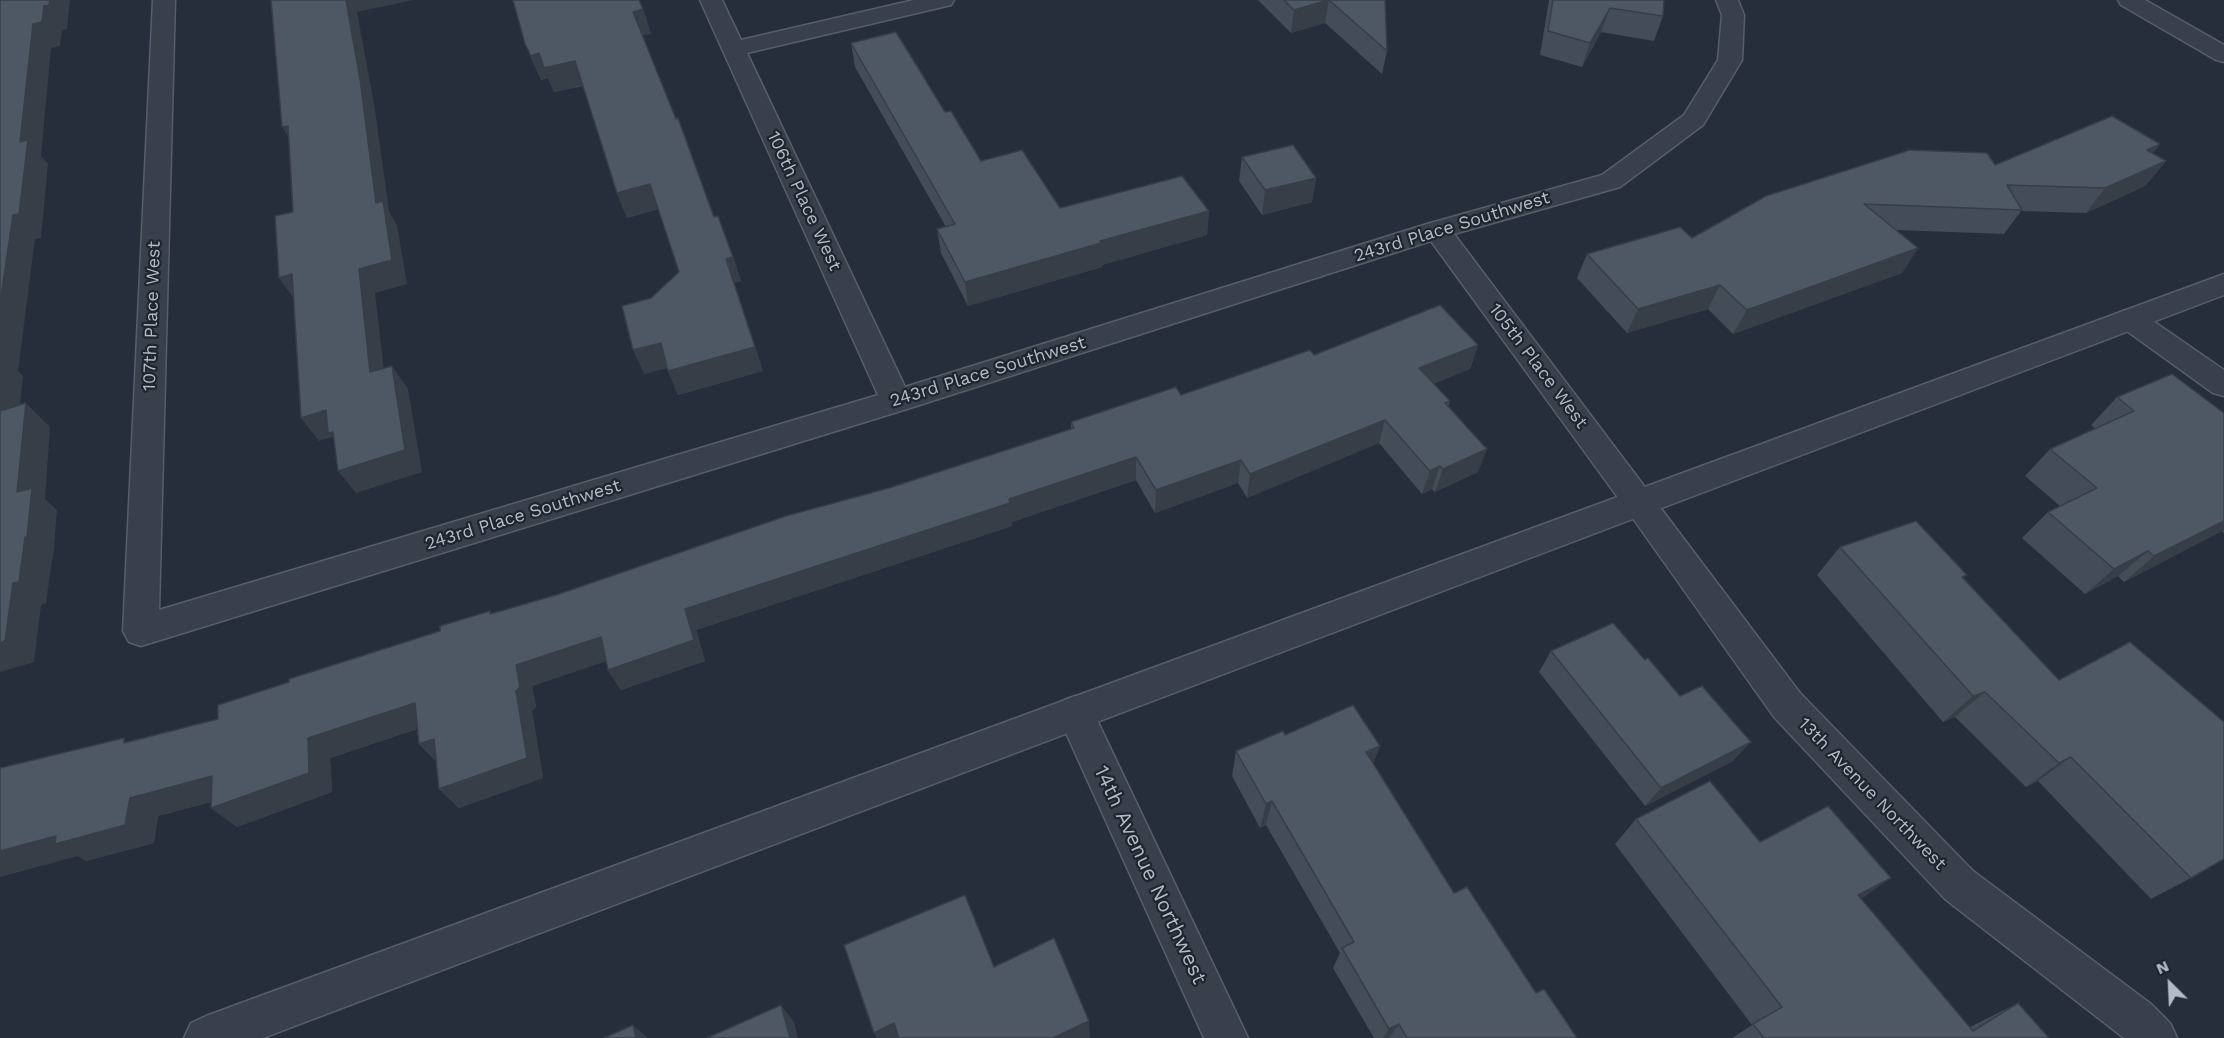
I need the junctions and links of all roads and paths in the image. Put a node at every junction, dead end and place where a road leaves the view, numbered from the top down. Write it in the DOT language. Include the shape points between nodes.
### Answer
graph roads {
  1 [pos="164,0"];
  2 [pos="711,0"];
  3 [pos="943,0"];
  4 [pos="1727,0"];
  5 [pos="2129,0"];
  6 [pos="734,49"];
  7 [pos="2224,55"];
  8 [pos="1437,230"];
  9 [pos="2224,284"];
  10 [pos="2130,319"];
  11 [pos="2224,385"];
  12 [pos="896,401"];
  13 [pos="1639,501"];
  14 [pos="141,632"];
  15 [pos="1075,713"];
  16 [pos="206,1038"];
  17 [pos="1226,1038"];
  18 [pos="2155,1038"];
  1 -- 14 [label="street, 107th Place West"];
  2 -- 6 [label="street, 106th Place West"];
  3 -- 6 [label="street"];
  4 -- 8 [label="street, 243rd Place Southwest" via="1733,15 1730,60 1694,120 1611,181"];
  5 -- 7 [label="street"];
  6 -- 12 [label="street, 106th Place West"];
  8 -- 12 [label="street, 243rd Place Southwest"];
  8 -- 13 [label="street, 105th Place West"];
  9 -- 10 [label="street"];
  10 -- 11 [label="street"];
  10 -- 13 [label="street"];
  12 -- 14 [label="street, 243rd Place Southwest"];
  13 -- 15 [label="street"];
  13 -- 18 [label="street, 13th Avenue Northwest" via="1786,705 1951,877 2136,1019"];
  15 -- 16 [label="street"];
  15 -- 17 [label="street, 14th Avenue Northwest"];
}
